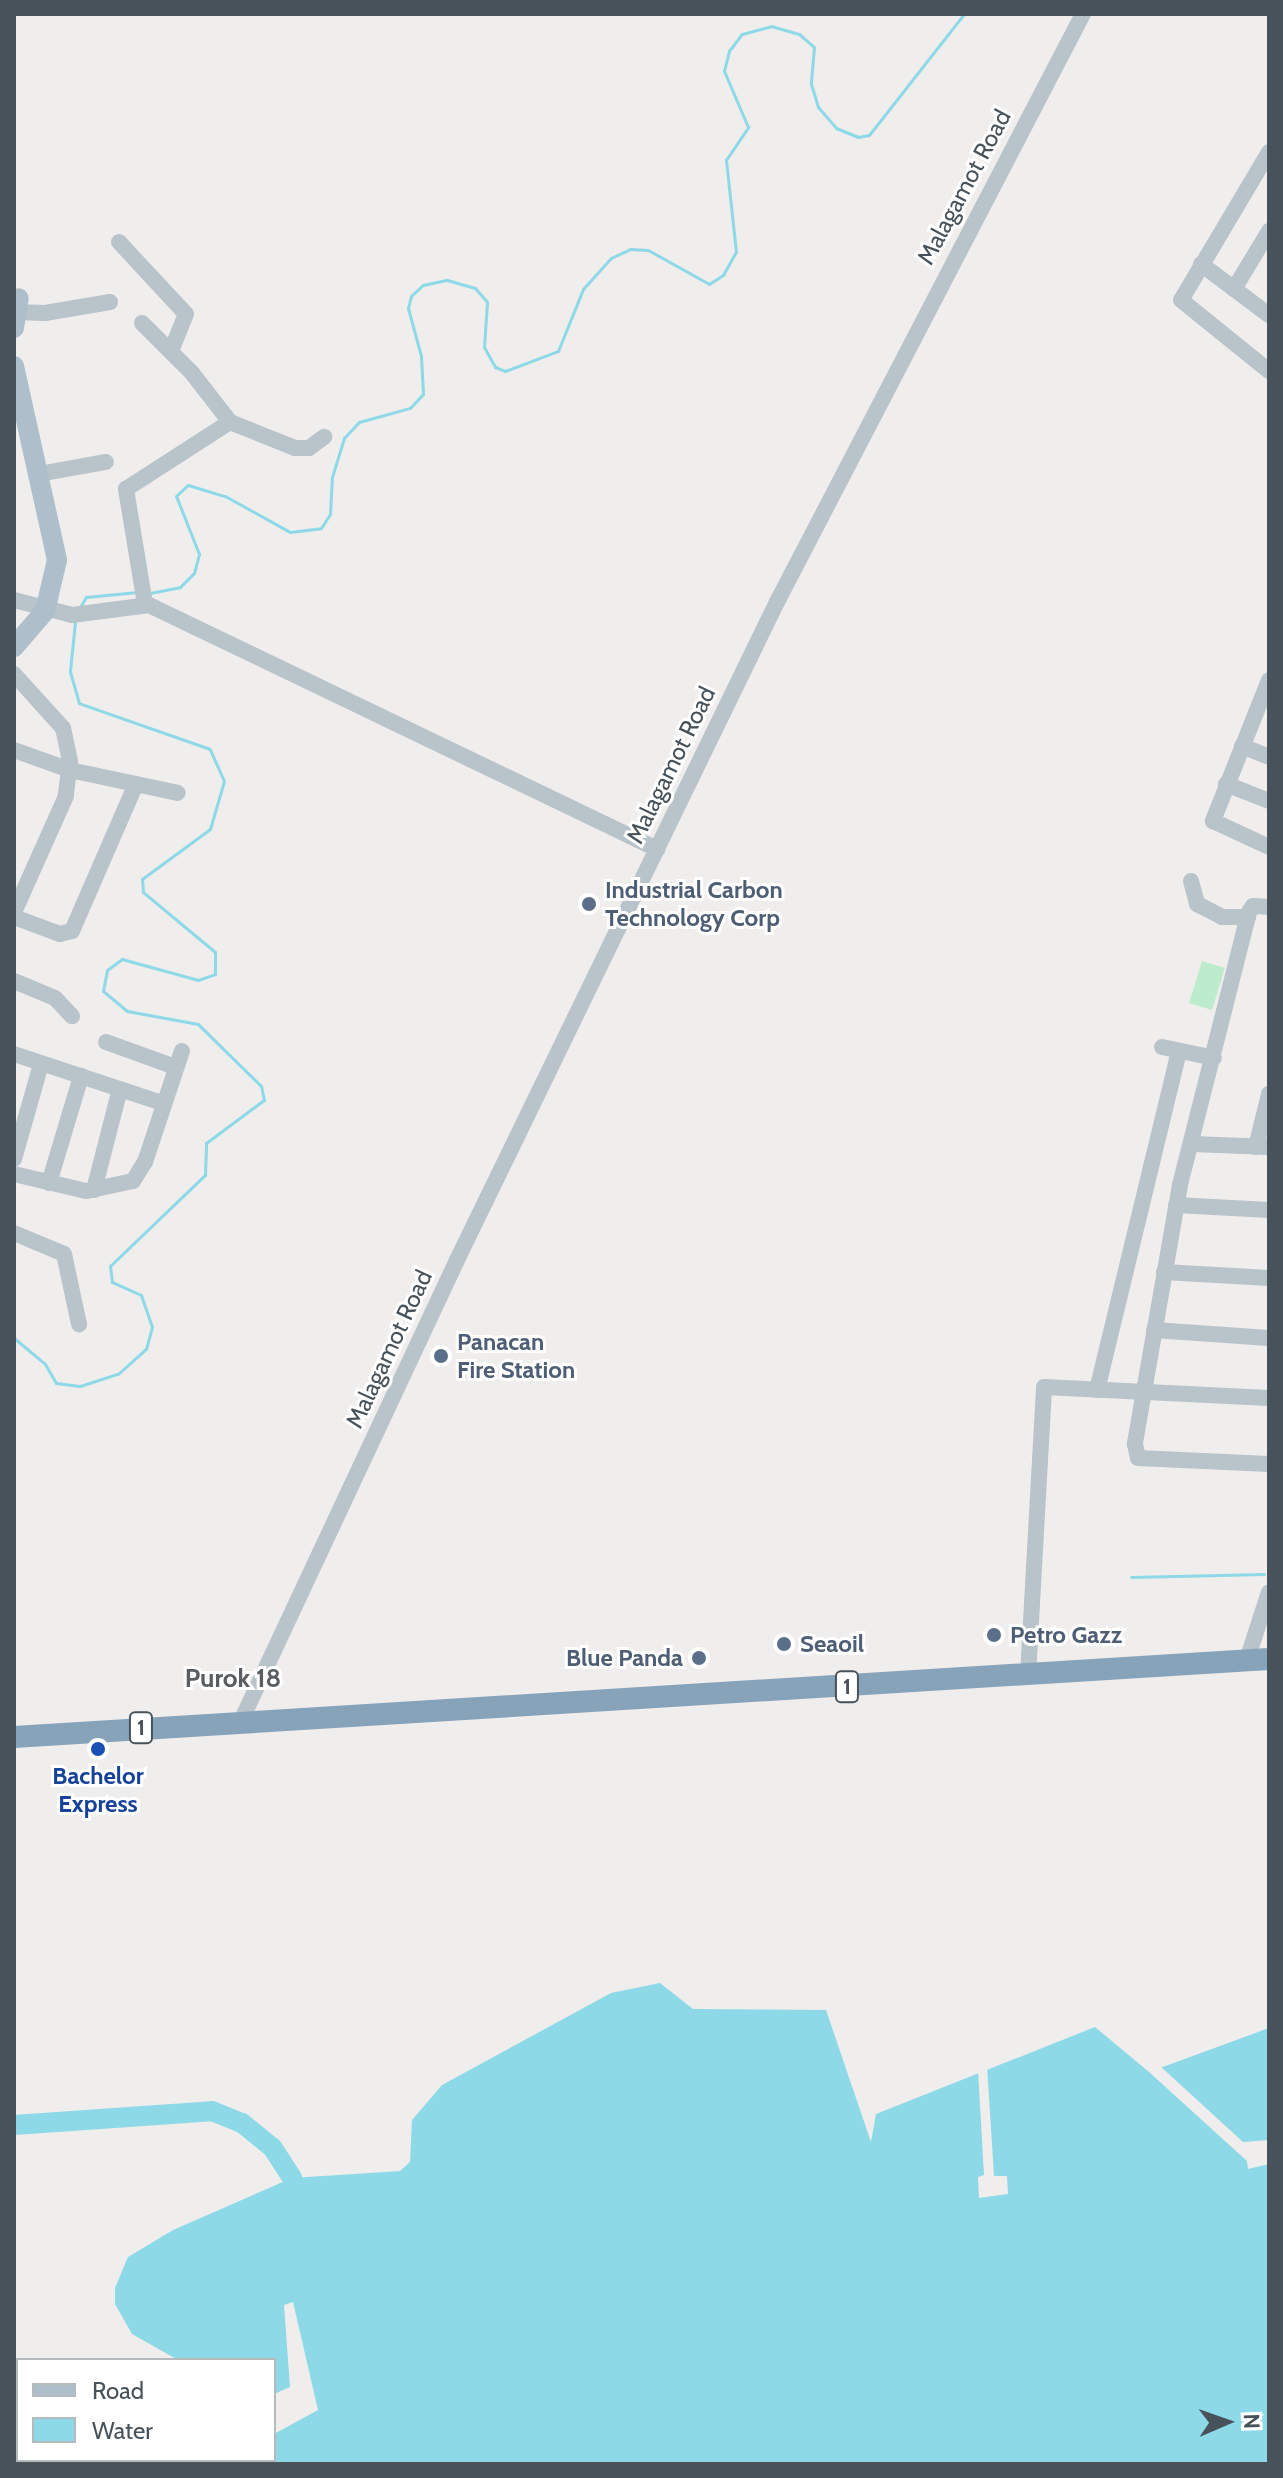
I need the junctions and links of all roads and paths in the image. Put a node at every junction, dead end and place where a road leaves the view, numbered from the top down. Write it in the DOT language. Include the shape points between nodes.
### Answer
graph roads {
  1 [pos="1083,14"];
  2 [pos="1269,152"];
  3 [pos="1269,231"];
  4 [pos="119,242"];
  5 [pos="1201,264"];
  6 [pos="1234,289"];
  7 [pos="110,302"];
  8 [pos="16,313"];
  9 [pos="1269,315"];
  10 [pos="142,323"];
  11 [pos="171,351"];
  12 [pos="14,366"];
  13 [pos="1269,371"];
  14 [pos="230,422"];
  15 [pos="324,437"];
  16 [pos="106,462"];
  17 [pos="39,474"];
  18 [pos="144,596"];
  19 [pos="14,600"];
  20 [pos="45,611"];
  21 [pos="14,647"];
  22 [pos="14,674"];
  23 [pos="1269,680"];
  24 [pos="1264,708"];
  25 [pos="1242,746"];
  26 [pos="16,757"];
  27 [pos="1269,757"];
  28 [pos="70,770"];
  29 [pos="136,784"];
  30 [pos="1226,784"];
  31 [pos="178,793"];
  32 [pos="1269,801"];
  33 [pos="1269,847"];
  34 [pos="657,849"];
  35 [pos="1191,881"];
  36 [pos="1269,907"];
  37 [pos="14,914"];
  38 [pos="1248,917"];
  39 [pos="14,981"];
  40 [pos="72,1016"];
  41 [pos="106,1042"];
  42 [pos="1162,1047"];
  43 [pos="1179,1052"];
  44 [pos="14,1054"];
  45 [pos="1214,1058"];
  46 [pos="41,1064"];
  47 [pos="81,1076"];
  48 [pos="120,1089"];
  49 [pos="1269,1094"];
  50 [pos="162,1103"];
  51 [pos="1193,1144"];
  52 [pos="1262,1147"];
  53 [pos="14,1159"];
  54 [pos="14,1174"];
  55 [pos="49,1183"];
  56 [pos="94,1190"];
  57 [pos="1176,1205"];
  58 [pos="1269,1210"];
  59 [pos="14,1233"];
  60 [pos="1164,1272"];
  61 [pos="1269,1278"];
  62 [pos="79,1324"];
  63 [pos="1154,1330"];
  64 [pos="1269,1338"];
  65 [pos="1097,1390"];
  66 [pos="1143,1393"];
  67 [pos="1269,1398"];
  68 [pos="1269,1464"];
  69 [pos="1269,1592"];
  70 [pos="1258,1659"];
  71 [pos="1028,1675"];
  72 [pos="241,1721"];
  73 [pos="14,1737"];
  1 -- 34 [label="street, Malagamot Road" via="862,434"];
  2 -- 5 [label="street"];
  3 -- 6 [label="street"];
  4 -- 11 [label="street" via="186,314"];
  5 -- 6 [label="street"];
  5 -- 13 [label="street" via="1182,294 1183,305"];
  6 -- 9 [label="street"];
  7 -- 8 [label="street"];
  10 -- 11 [label="street"];
  11 -- 14 [label="street"];
  12 -- 17 [label="main road"];
  14 -- 15 [label="street" via="295,448 309,448"];
  14 -- 18 [label="street" via="126,489"];
  16 -- 17 [label="street"];
  17 -- 20 [label="main road" via="57,560"];
  18 -- 20 [label="street" via="79,614"];
  18 -- 34 [label="street"];
  19 -- 20 [label="street"];
  20 -- 21 [label="main road"];
  22 -- 28 [label="street" via="66,733"];
  23 -- 24 [label="street"];
  24 -- 25 [label="street"];
  25 -- 27 [label="street"];
  25 -- 30 [label="street"];
  26 -- 28 [label="street"];
  28 -- 29 [label="street"];
  28 -- 37 [label="street" via="66,796"];
  29 -- 31 [label="street"];
  29 -- 37 [label="street" via="72,931 60,934"];
  30 -- 32 [label="street"];
  30 -- 33 [label="street" via="1213,817 1216,825"];
  34 -- 72 [label="street, Malagamot Road"];
  35 -- 38 [label="street" via="1197,904 1222,917"];
  36 -- 38 [label="street" via="1253,906"];
  38 -- 45 [label="street"];
  39 -- 40 [label="street" via="55,998"];
  41 -- 50 [label="street" via="179,1059"];
  42 -- 43 [label="street"];
  43 -- 45 [label="street"];
  43 -- 65 [label="street"];
  44 -- 46 [label="street"];
  45 -- 51 [label="street"];
  46 -- 47 [label="street"];
  46 -- 53 [label="street"];
  47 -- 48 [label="street"];
  47 -- 55 [label="street"];
  48 -- 50 [label="street"];
  48 -- 56 [label="street"];
  49 -- 52 [label="street"];
  50 -- 56 [label="street" via="139,1173 121,1186"];
  51 -- 52 [label="street"];
  51 -- 57 [label="street"];
  54 -- 55 [label="street"];
  55 -- 56 [label="street"];
  57 -- 58 [label="street"];
  57 -- 60 [label="street"];
  59 -- 62 [label="street" via="64,1254"];
  60 -- 61 [label="street"];
  60 -- 63 [label="street"];
  63 -- 64 [label="street"];
  63 -- 66 [label="street"];
  65 -- 66 [label="street"];
  65 -- 71 [label="street" via="1044,1387"];
  66 -- 67 [label="street"];
  66 -- 68 [label="street" via="1138,1458"];
  69 -- 70 [label="street"];
  70 -- 71 [label="highway, 1"];
  71 -- 72 [label="highway, 1"];
  72 -- 73 [label="highway, 1"];
}
